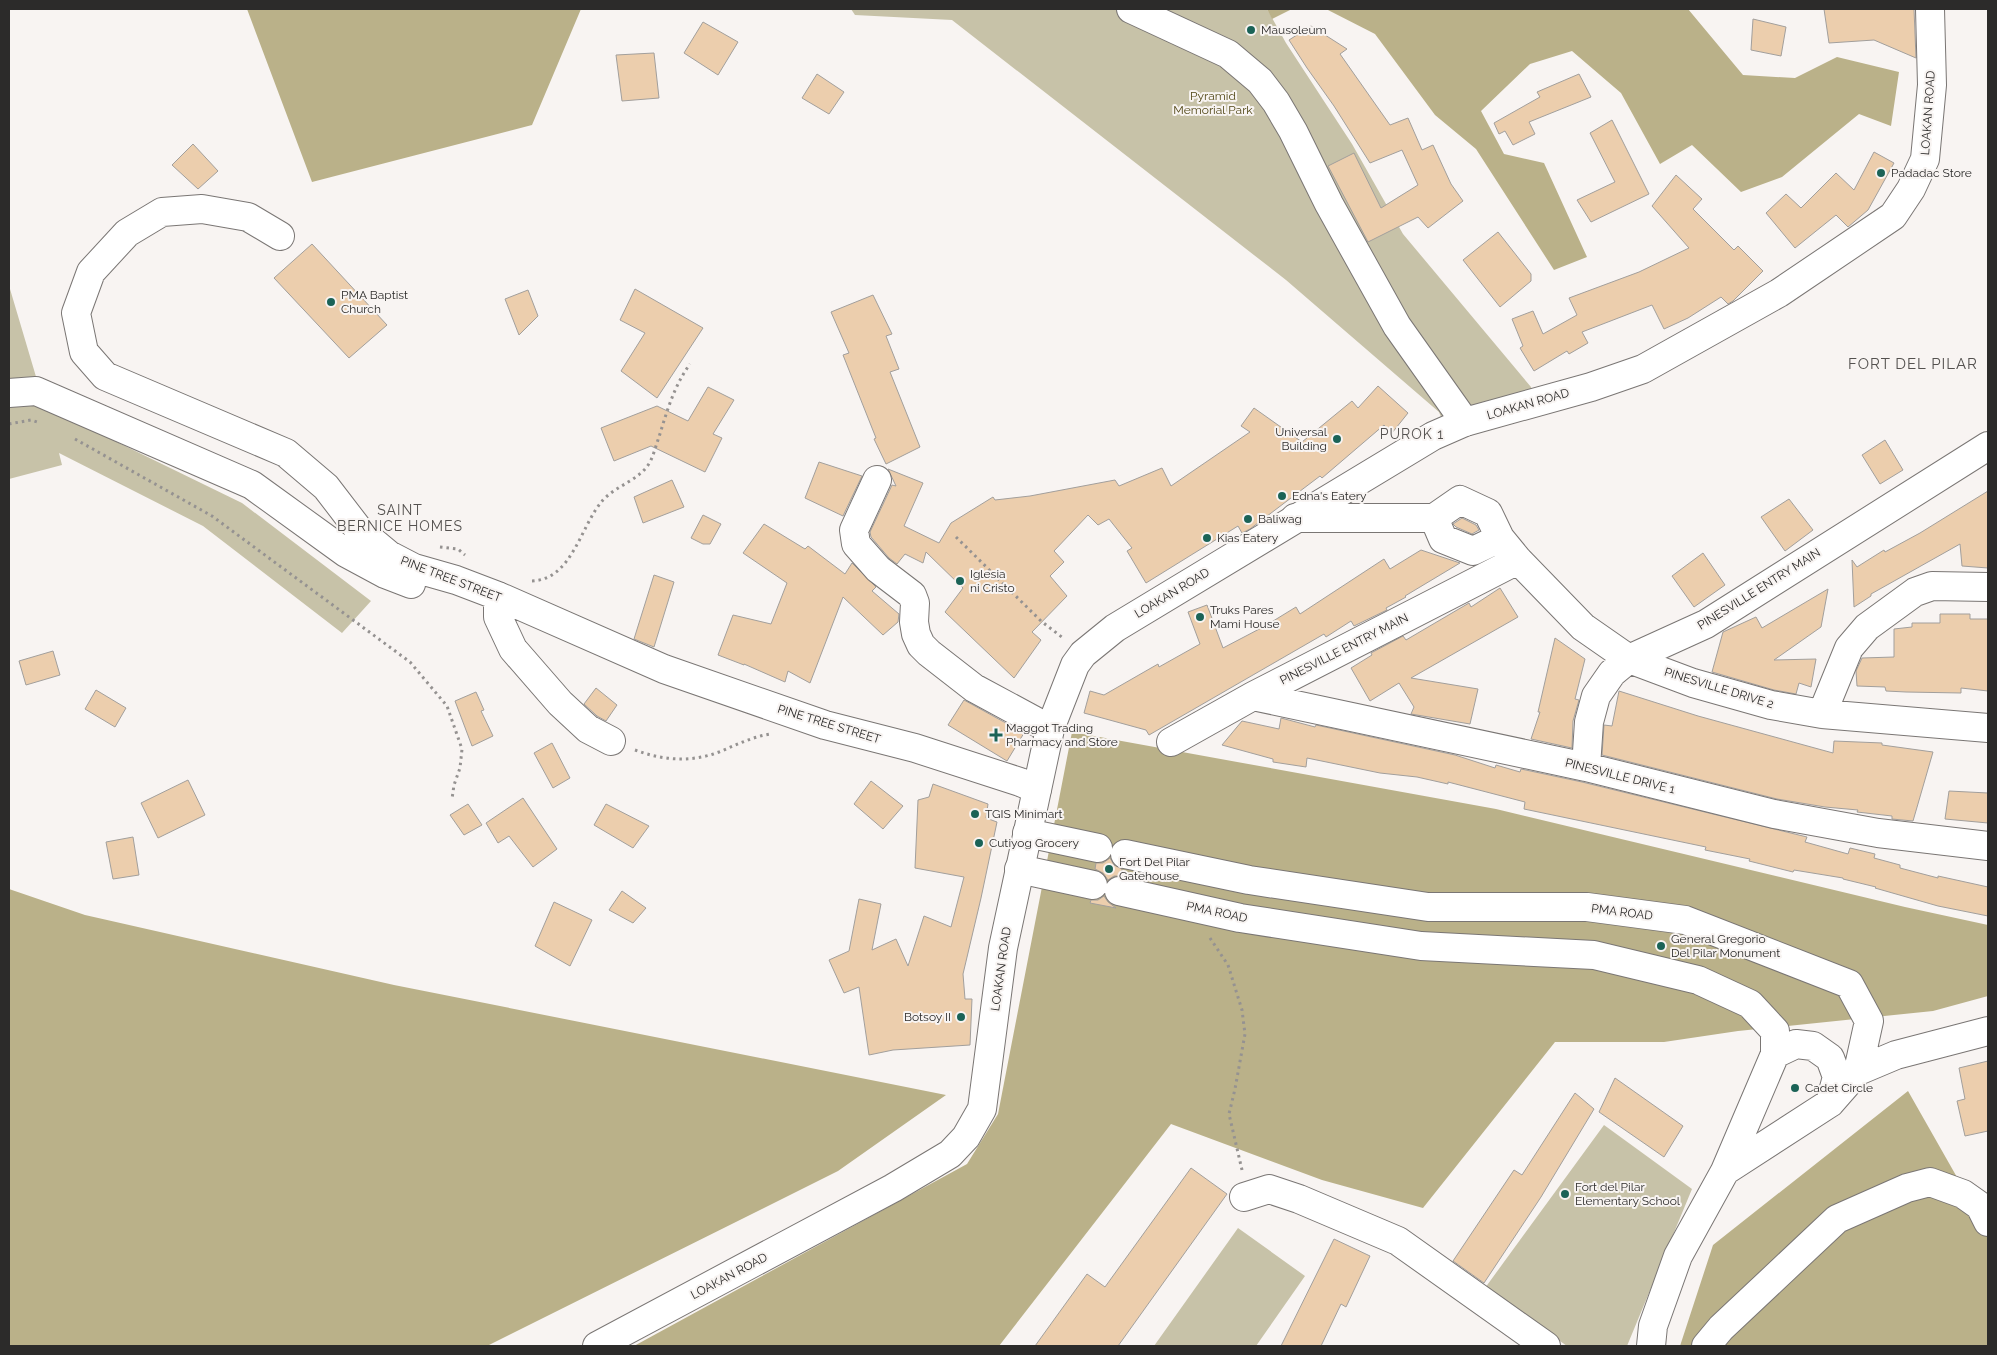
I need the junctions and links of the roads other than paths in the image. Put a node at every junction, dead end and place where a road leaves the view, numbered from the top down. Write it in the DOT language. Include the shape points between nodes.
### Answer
graph roads {
  1 [pos="1131,9"];
  2 [pos="1930,9"];
  3 [pos="280,236"];
  4 [pos="9,394"];
  5 [pos="1465,422"];
  6 [pos="1987,448"];
  7 [pos="877,480"];
  8 [pos="1296,518"];
  9 [pos="1434,518"];
  10 [pos="1500,538"];
  11 [pos="1518,560"];
  12 [pos="464,571"];
  13 [pos="1988,587"];
  14 [pos="498,596"];
  15 [pos="1629,660"];
  16 [pos="1253,696"];
  17 [pos="1822,714"];
  18 [pos="1988,728"];
  19 [pos="1050,729"];
  20 [pos="611,742"];
  21 [pos="1171,742"];
  22 [pos="1586,767"];
  23 [pos="1037,789"];
  24 [pos="1027,833"];
  25 [pos="1988,846"];
  26 [pos="1098,848"];
  27 [pos="1125,854"];
  28 [pos="1019,869"];
  29 [pos="1218,873"];
  30 [pos="1210,923"];
  31 [pos="1988,1031"];
  32 [pos="1775,1054"];
  33 [pos="1858,1071"];
  34 [pos="1830,1102"];
  35 [pos="1725,1171"];
  36 [pos="1256,1193"];
  37 [pos="1988,1222"];
  38 [pos="596,1346"];
  39 [pos="1546,1346"];
  40 [pos="1651,1346"];
  41 [pos="1706,1346"];
  1 -- 5 [label="street" via="1228,54 1260,81 1293,131 1328,204 1397,326"];
  2 -- 5 [label="street, LOAKAN ROAD" via="1932,85 1925,159 1893,216 1779,293 1643,369"];
  3 -- 12 [label="street, PINE TREE STREET" via="248,217 202,209 162,212 127,233 91,272 76,313 84,352 105,376 286,453 326,487 359,530 389,555 414,568"];
  4 -- 12 [label="street" via="36,392 252,485 346,553 384,574 420,587"];
  5 -- 8 [label="street, LOAKAN ROAD" via="1419,443"];
  6 -- 15 [label="street, PINESVILLE ENTRY MAIN" via="1706,624"];
  7 -- 19 [label="street" via="854,530 856,544 878,569 912,595 916,634 921,645 974,688"];
  8 -- 9 [label="street"];
  8 -- 19 [label="street, LOAKAN ROAD" via="1115,628 1083,654"];
  9 -- 10 [label="street" via="1443,540 1473,551"];
  9 -- 10 [label="street" via="1460,500 1488,513"];
  10 -- 11 [label="street, PINESVILLE DRIVE 2"];
  11 -- 15 [label="street, PINESVILLE DRIVE 2" via="1583,627"];
  11 -- 16 [label="street, PINESVILLE ENTRY MAIN"];
  12 -- 14 [label="street, PINE TREE STREET"];
  13 -- 17 [label="street" via="1932,586 1915,592 1867,627 1849,648"];
  14 -- 20 [label="street" via="498,617 513,649 560,703 588,729"];
  14 -- 23 [label="street, PINE TREE STREET" via="664,670 825,725 915,748"];
  15 -- 17 [label="street, PINESVILLE DRIVE 2" via="1693,683"];
  15 -- 22 [label="street, PINESVILLE ENTRY MAIN" via="1612,673 1596,696 1589,722"];
  16 -- 21 [label="street, PINESVILLE ENTRY MAIN"];
  16 -- 22 [label="street, PINESVILLE DRIVE 1"];
  17 -- 18 [label="street, PINESVILLE DRIVE 2"];
  19 -- 23 [label="street, LOAKAN ROAD"];
  22 -- 25 [label="street, PINESVILLE DRIVE 1" via="1774,814 1878,833"];
  23 -- 24 [label="street, LOAKAN ROAD"];
  24 -- 26 [label="street"];
  24 -- 28 [label="street, LOAKAN ROAD"];
  27 -- 29 [label="street, PMA ROAD"];
  28 -- 30 [label="street, PMA ROAD" via="1106,888"];
  28 -- 38 [label="street, LOAKAN ROAD" via="1003,948 982,1109 966,1137 950,1154 892,1188"];
  29 -- 30 [label="street"];
  29 -- 33 [label="street, PMA ROAD" via="1428,907 1587,907 1685,920 1849,984 1869,1021"];
  30 -- 32 [label="street, PMA ROAD" via="1240,918 1421,946 1594,955 1698,980 1750,1004 1775,1031"];
  31 -- 33 [label="street" via="1896,1055"];
  32 -- 34 [label="street" via="1796,1044 1813,1046 1830,1058 1837,1077"];
  32 -- 35 [label="street, PMA ROAD"];
  33 -- 34 [label="street, PMA ROAD"];
  34 -- 35 [label="street, PMA ROAD"];
  35 -- 40 [label="street, PMA ROAD" via="1678,1256 1653,1326"];
  36 -- 39 [label="street" via="1299,1199 1398,1242"];
  37 -- 41 [label="street" via="1980,1206 1963,1194 1930,1182 1907,1188 1837,1218"];
}
